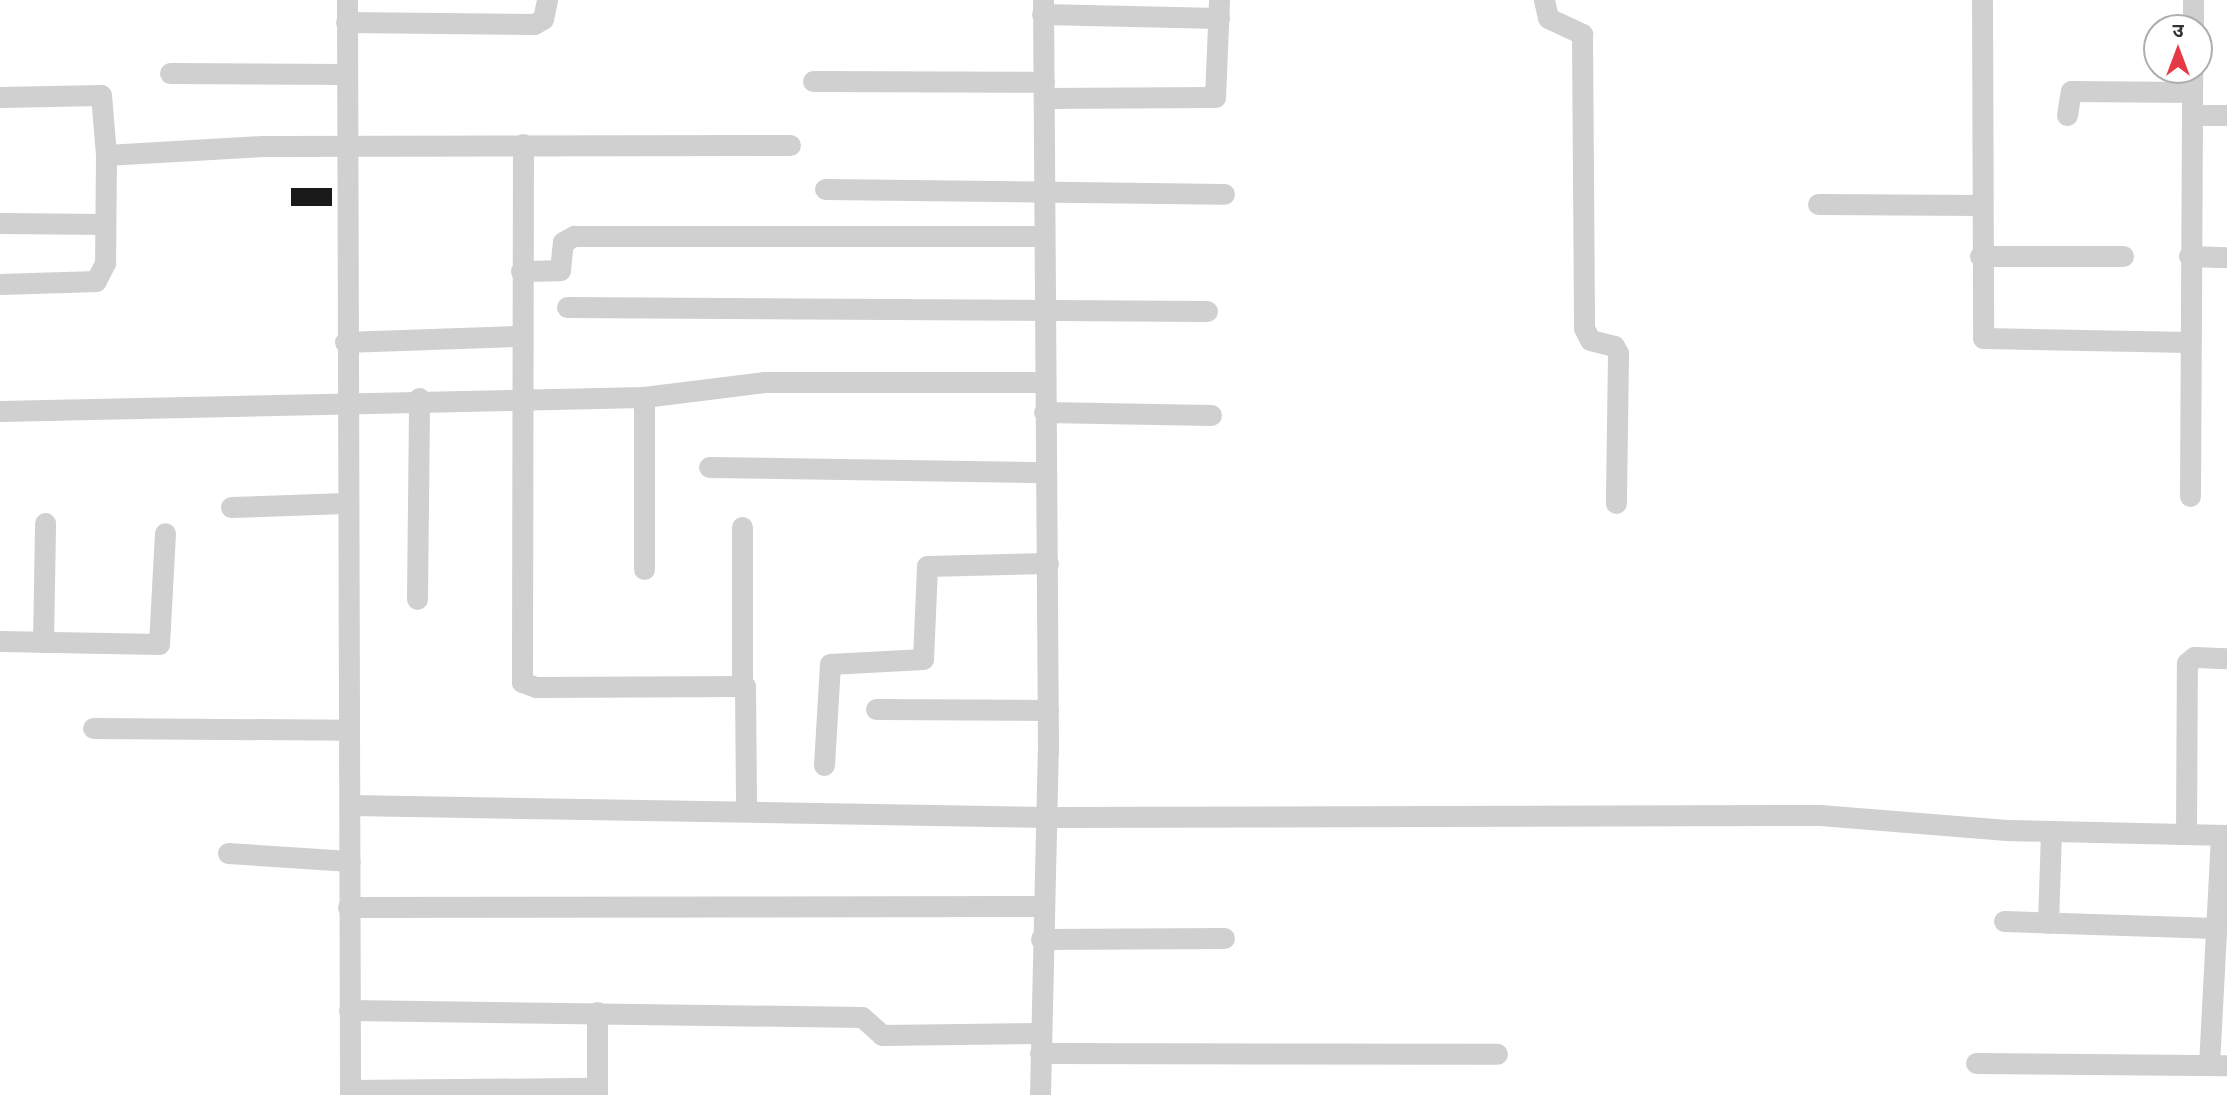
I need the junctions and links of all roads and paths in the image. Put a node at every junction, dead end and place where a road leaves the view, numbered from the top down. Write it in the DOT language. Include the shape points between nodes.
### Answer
graph roads {
  1 [pos="347,0"];
  2 [pos="547,0"];
  3 [pos="1544,0"];
  4 [pos="1982,0"];
  5 [pos="1042,7"];
  6 [pos="1219,9"];
  7 [pos="346,22"];
  8 [pos="170,73"];
  9 [pos="346,74"];
  10 [pos="813,81"];
  11 [pos="2192,84"];
  12 [pos="1044,90"];
  13 [pos="2192,92"];
  14 [pos="0,97"];
  15 [pos="2227,114"];
  16 [pos="2067,115"];
  17 [pos="2193,115"];
  18 [pos="523,144"];
  19 [pos="790,145"];
  20 [pos="346,146"];
  21 [pos="106,155"];
  22 [pos="1043,188"];
  23 [pos="825,189"];
  24 [pos="1224,194"];
  25 [pos="1818,204"];
  26 [pos="1979,205"];
  27 [pos="0,223"];
  28 [pos="105,224"];
  29 [pos="1043,236"];
  30 [pos="1980,256"];
  31 [pos="2123,256"];
  32 [pos="2189,256"];
  33 [pos="2227,257"];
  34 [pos="521,271"];
  35 [pos="0,284"];
  36 [pos="567,307"];
  37 [pos="1044,307"];
  38 [pos="1208,311"];
  39 [pos="521,336"];
  40 [pos="345,342"];
  41 [pos="2190,342"];
  42 [pos="1043,382"];
  43 [pos="645,397"];
  44 [pos="419,398"];
  45 [pos="519,399"];
  46 [pos="345,400"];
  47 [pos="0,411"];
  48 [pos="1044,412"];
  49 [pos="1211,415"];
  50 [pos="709,467"];
  51 [pos="1044,472"];
  52 [pos="2189,496"];
  53 [pos="345,503"];
  54 [pos="1616,503"];
  55 [pos="232,507"];
  56 [pos="45,523"];
  57 [pos="742,527"];
  58 [pos="164,533"];
  59 [pos="1048,563"];
  60 [pos="645,569"];
  61 [pos="417,599"];
  62 [pos="0,641"];
  63 [pos="43,642"];
  64 [pos="2227,657"];
  65 [pos="742,685"];
  66 [pos="876,709"];
  67 [pos="1048,710"];
  68 [pos="93,728"];
  69 [pos="349,730"];
  70 [pos="824,765"];
  71 [pos="350,805"];
  72 [pos="746,811"];
  73 [pos="1048,817"];
  74 [pos="2051,831"];
  75 [pos="2186,833"];
  76 [pos="2224,835"];
  77 [pos="228,853"];
  78 [pos="350,861"];
  79 [pos="1042,906"];
  80 [pos="348,907"];
  81 [pos="2004,921"];
  82 [pos="2048,923"];
  83 [pos="2216,928"];
  84 [pos="1041,939"];
  85 [pos="1224,939"];
  86 [pos="349,1010"];
  87 [pos="597,1012"];
  88 [pos="1040,1043"];
  89 [pos="1497,1054"];
  90 [pos="1976,1063"];
  91 [pos="2218,1065"];
  92 [pos="597,1091"];
  93 [pos="350,1092"];
  94 [pos="1040,1095"];
  1 -- 7 [label="street"];
  2 -- 7 [label="street" via="542,19 534,24"];
  3 -- 54 [label="street" via="1548,18 1583,36 1584,328 1590,340 1618,353"];
  4 -- 26 [label="street"];
  5 -- 6 [label="street"];
  5 -- 12 [label="street"];
  6 -- 12 [label="street" via="1219,89 1208,101"];
  7 -- 9 [label="street"];
  8 -- 9 [label="street"];
  9 -- 20 [label="street"];
  10 -- 12 [label="street"];
  11 -- 13 [label="street"];
  12 -- 22 [label="street"];
  13 -- 16 [label="street" via="2071,91"];
  13 -- 17 [label="street"];
  14 -- 21 [label="street" via="101,95"];
  15 -- 17 [label="street"];
  17 -- 32 [label="street"];
  18 -- 19 [label="street"];
  18 -- 20 [label="street"];
  18 -- 34 [label="street"];
  20 -- 21 [label="street"];
  20 -- 40 [label="street"];
  21 -- 28 [label="street"];
  22 -- 23 [label="street"];
  22 -- 24 [label="street"];
  22 -- 29 [label="street"];
  25 -- 26 [label="street"];
  26 -- 30 [label="street"];
  27 -- 28 [label="street"];
  28 -- 35 [label="street" via="104,266 93,283"];
  29 -- 34 [label="street" via="574,236 563,242 560,270"];
  29 -- 37 [label="street"];
  30 -- 31 [label="street"];
  30 -- 41 [label="street" via="1981,331 1987,342"];
  32 -- 33 [label="street"];
  32 -- 41 [label="street"];
  34 -- 39 [label="street"];
  36 -- 37 [label="street"];
  37 -- 38 [label="street"];
  37 -- 42 [label="street"];
  39 -- 40 [label="street"];
  39 -- 45 [label="street"];
  40 -- 46 [label="street"];
  41 -- 52 [label="street"];
  42 -- 43 [label="street" via="765,382"];
  42 -- 48 [label="street"];
  43 -- 45 [label="street"];
  43 -- 60 [label="street"];
  44 -- 45 [label="street"];
  44 -- 46 [label="street"];
  44 -- 61 [label="street"];
  45 -- 65 [label="street" via="523,684"];
  46 -- 47 [label="street"];
  46 -- 53 [label="street"];
  48 -- 49 [label="street"];
  48 -- 51 [label="street"];
  50 -- 51 [label="street"];
  51 -- 59 [label="street"];
  53 -- 55 [label="street"];
  53 -- 69 [label="street"];
  56 -- 63 [label="street"];
  57 -- 65 [label="street"];
  58 -- 63 [label="street" via="159,644"];
  59 -- 67 [label="street"];
  59 -- 70 [label="street" via="925,567 923,659 830,664"];
  62 -- 63 [label="street"];
  64 -- 75 [label="street" via="2194,657 2187,663"];
  65 -- 72 [label="street"];
  66 -- 67 [label="street"];
  67 -- 73 [label="street"];
  68 -- 69 [label="street"];
  69 -- 71 [label="street"];
  71 -- 72 [label="street"];
  71 -- 78 [label="street"];
  72 -- 73 [label="street"];
  73 -- 74 [label="street" via="1820,815"];
  73 -- 79 [label="street"];
  74 -- 75 [label="street"];
  74 -- 82 [label="street"];
  75 -- 76 [label="street"];
  76 -- 83 [label="street"];
  77 -- 78 [label="street"];
  78 -- 80 [label="street"];
  79 -- 80 [label="street"];
  79 -- 84 [label="street"];
  80 -- 86 [label="street"];
  81 -- 82 [label="street"];
  82 -- 83 [label="street"];
  83 -- 91 [label="street"];
  84 -- 85 [label="street"];
  84 -- 88 [label="street"];
  86 -- 87 [label="street"];
  86 -- 93 [label="street"];
  87 -- 88 [label="street" via="862,1017 882,1035"];
  87 -- 92 [label="street"];
  88 -- 89 [label="street"];
  88 -- 94 [label="street"];
  90 -- 91 [label="street"];
  92 -- 93 [label="street"];
}
